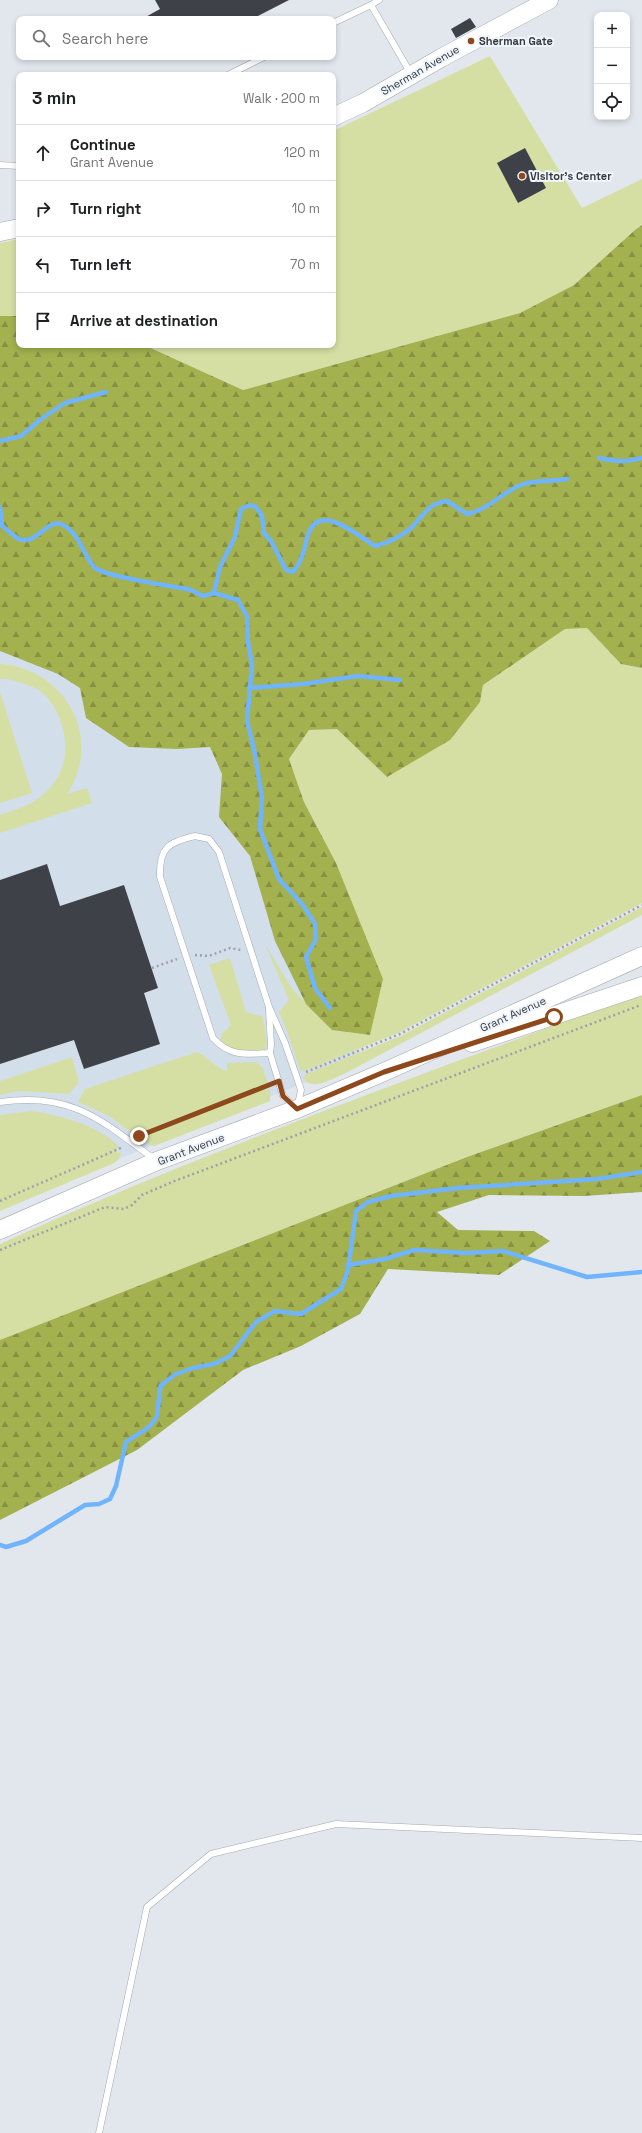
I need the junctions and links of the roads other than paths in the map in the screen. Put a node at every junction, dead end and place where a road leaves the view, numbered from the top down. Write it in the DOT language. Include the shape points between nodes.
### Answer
graph roads {
  1 [pos="379,0"];
  2 [pos="549,0"];
  3 [pos="371,5"];
  4 [pos="336,22"];
  5 [pos="258,60"];
  6 [pos="234,72"];
  7 [pos="411,75"];
  8 [pos="336,116"];
  9 [pos="0,165"];
  10 [pos="16,166"];
  11 [pos="16,229"];
  12 [pos="0,232"];
  13 [pos="642,956"];
  14 [pos="642,986"];
  15 [pos="269,1007"];
  16 [pos="270,1053"];
  17 [pos="384,1072"];
  18 [pos="0,1102"];
  19 [pos="297,1109"];
  20 [pos="156,1162"];
  21 [pos="0,1230"];
  22 [pos="642,1838"];
  23 [pos="99,2133"];
  1 -- 3 [label="lane"];
  2 -- 7 [label="main road, Sherman Avenue"];
  3 -- 4 [label="lane"];
  3 -- 7 [label="lane"];
  5 -- 6 [label="lane"];
  7 -- 8 [label="main road, Sherman Avenue"];
  9 -- 10 [label="lane"];
  11 -- 12 [label="main road"];
  13 -- 17 [label="main road, Grant Avenue"];
  14 -- 17 [label="main road, Grant Avenue"];
  15 -- 16 [label="lane"];
  15 -- 16 [label="lane" via="219,852 209,839 195,836 178,840 166,849 160,859 160,877 213,1038 223,1048 236,1053"];
  15 -- 19 [label="lane" via="301,1090"];
  16 -- 19 [label="lane" via="283,1096"];
  17 -- 19 [label="main road, Grant Avenue"];
  18 -- 20 [label="lane" via="22,1099 46,1100 74,1107 107,1123"];
  19 -- 20 [label="main road, Grant Avenue"];
  20 -- 21 [label="main road, Grant Avenue"];
  22 -- 23 [label="lane" via="336,1824 211,1854 147,1907"];
}
